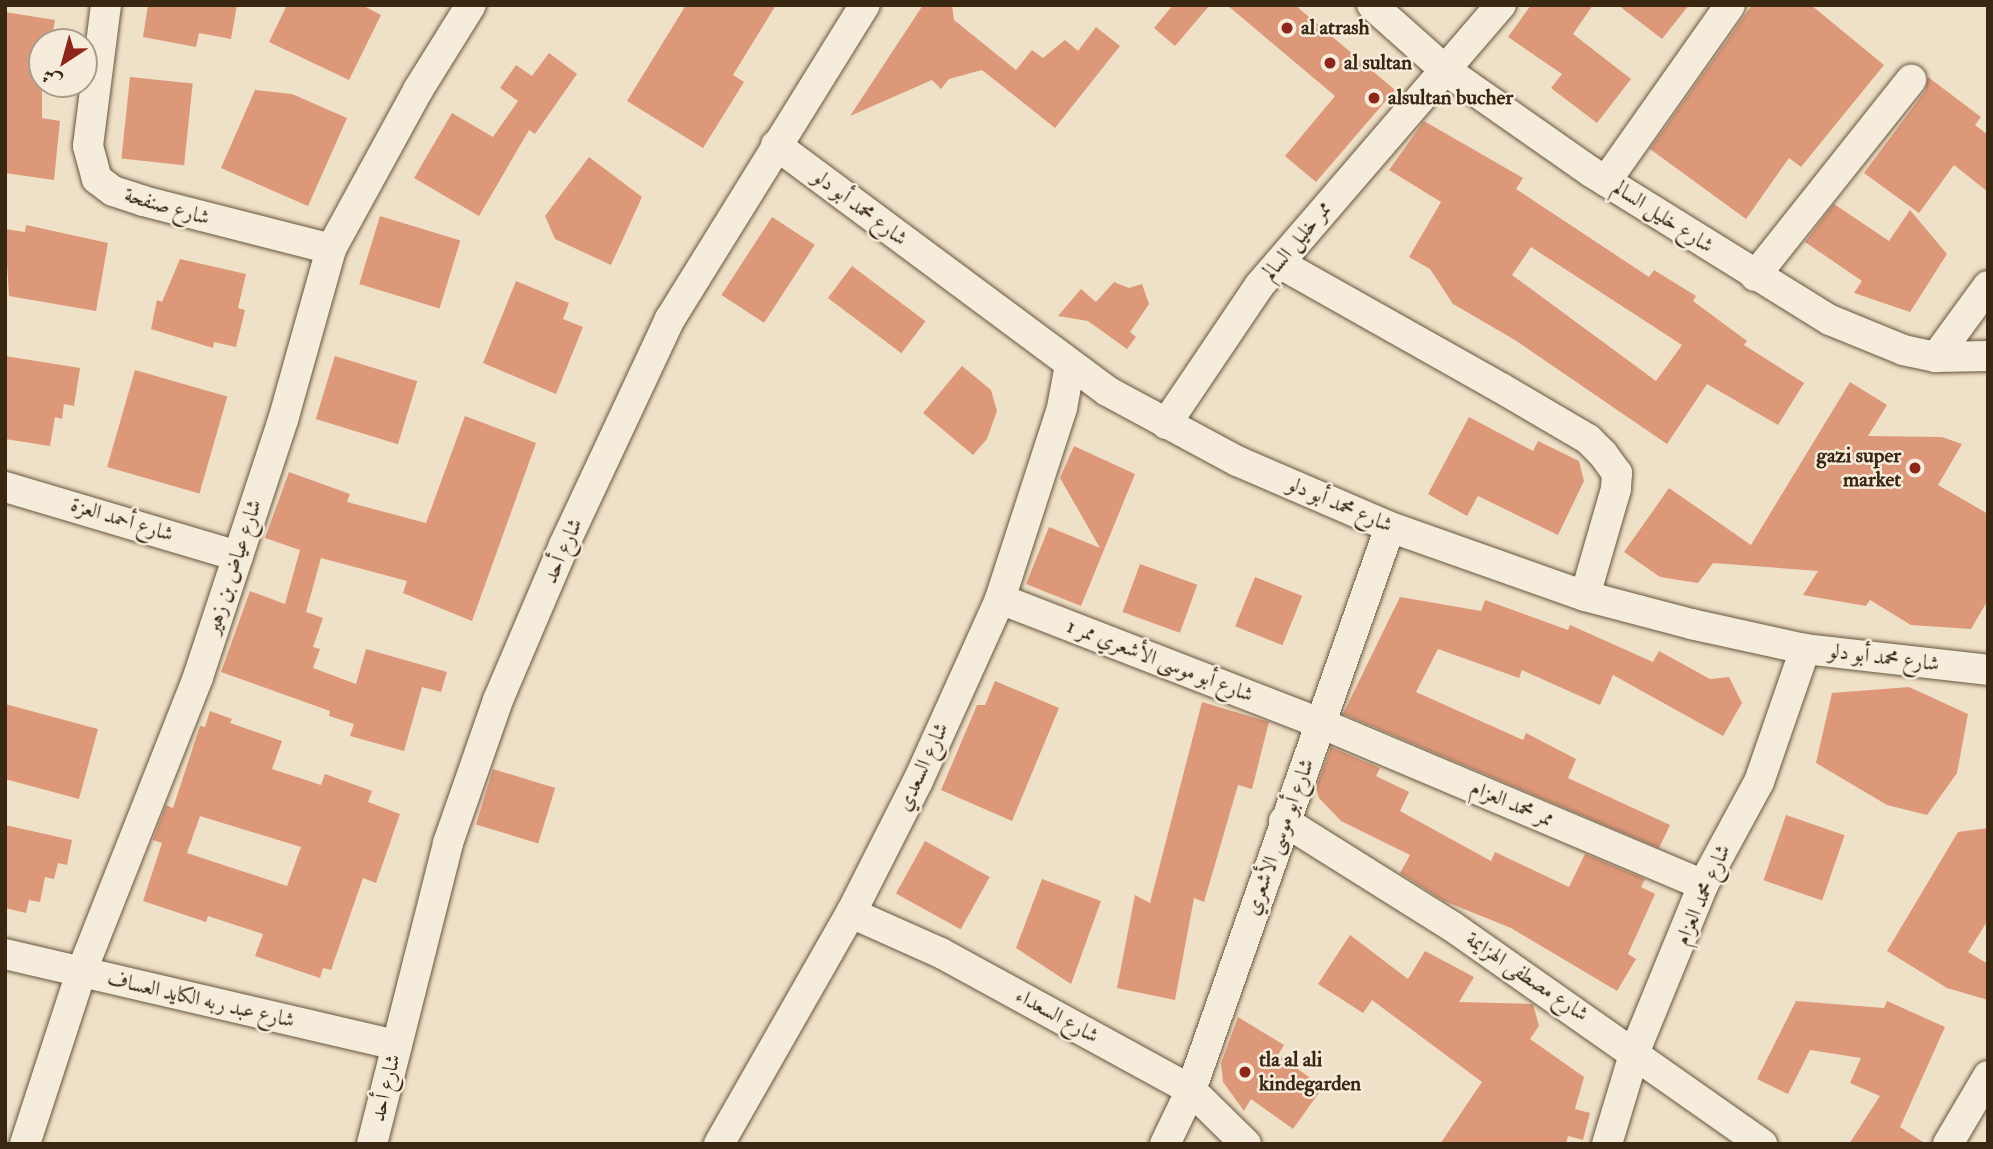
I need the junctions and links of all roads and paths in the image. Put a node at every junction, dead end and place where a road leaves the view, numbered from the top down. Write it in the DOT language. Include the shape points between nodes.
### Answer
graph roads {
  1 [pos="106,5"];
  2 [pos="471,5"];
  3 [pos="864,5"];
  4 [pos="1372,5"];
  5 [pos="1501,5"];
  6 [pos="1730,5"];
  7 [pos="1444,69"];
  8 [pos="1911,80"];
  9 [pos="776,145"];
  10 [pos="1606,181"];
  11 [pos="331,249"];
  12 [pos="1279,263"];
  13 [pos="1755,276"];
  14 [pos="1988,286"];
  15 [pos="1988,356"];
  16 [pos="1936,357"];
  17 [pos="1070,365"];
  18 [pos="1166,424"];
  19 [pos="5,487"];
  20 [pos="1390,527"];
  21 [pos="238,556"];
  22 [pos="1585,596"];
  23 [pos="1000,599"];
  24 [pos="1805,649"];
  25 [pos="1988,670"];
  26 [pos="1320,723"];
  27 [pos="1284,821"];
  28 [pos="1703,884"];
  29 [pos="851,913"];
  30 [pos="5,954"];
  31 [pos="81,973"];
  32 [pos="397,1045"];
  33 [pos="1635,1051"];
  34 [pos="1988,1076"];
  35 [pos="1191,1090"];
  36 [pos="25,1144"];
  37 [pos="372,1144"];
  38 [pos="719,1144"];
  39 [pos="1165,1144"];
  40 [pos="1246,1144"];
  41 [pos="1607,1144"];
  42 [pos="1762,1144"];
  43 [pos="1948,1144"];
  1 -- 11 [label="street, شارع صنفحة" via="88,146 97,179 113,191 143,201"];
  2 -- 11 [label="street, شارع عياض بن زهير" via="418,90"];
  3 -- 9 [label="street, شارع أحد"];
  4 -- 7 [label="street, شارع خليل السالم"];
  5 -- 7 [label="street, ممر خليل السالم"];
  6 -- 10 [label="street"];
  7 -- 10 [label="street, شارع خليل السالم"];
  7 -- 12 [label="street, ممر خليل السالم"];
  8 -- 13 [label="street"];
  9 -- 17 [label="street, شارع محمد أبو دلو"];
  9 -- 32 [label="street, شارع أحد" via="670,319 503,688 448,844"];
  10 -- 13 [label="street, شارع خليل السالم"];
  11 -- 21 [label="street, شارع عياض بن زهير" via="283,421"];
  12 -- 18 [label="street, ممر خليل السالم" via="1224,334"];
  12 -- 22 [label="street" via="1512,394 1588,439 1603,453 1617,473 1616,489"];
  13 -- 16 [label="street, شارع خليل السالم" via="1856,334"];
  14 -- 16 [label="street"];
  15 -- 16 [label="street, شارع خليل السالم"];
  17 -- 18 [label="street, شارع محمد أبو دلو"];
  17 -- 23 [label="street, شارع السعدي" via="1062,408"];
  18 -- 20 [label="street, شارع محمد أبو دلو"];
  19 -- 21 [label="street, شارع أحمد العزة"];
  20 -- 22 [label="street, شارع محمد أبو دلو"];
  20 -- 26 [label="street, شارع أبو موسى الأشعري"];
  21 -- 31 [label="street, شارع عياض بن زهير" via="184,713"];
  22 -- 24 [label="street, شارع محمد أبو دلو"];
  23 -- 26 [label="street, شارع أبو موسى الأشعري ممر 1"];
  23 -- 29 [label="street, شارع السعدي" via="918,781"];
  24 -- 25 [label="street, شارع محمد أبو دلو"];
  24 -- 28 [label="street, شارع محمد العزام" via="1759,782"];
  26 -- 27 [label="street, شارع أبو موسى الأشعري"];
  26 -- 28 [label="street, ممر محمد العزام"];
  27 -- 33 [label="street, شارع مصطفى الهزايمة" via="1453,927"];
  27 -- 35 [label="street, شارع أبو موسى الأشعري"];
  28 -- 33 [label="street, شارع محمد العزام"];
  29 -- 35 [label="street, شارع السعداء" via="941,953"];
  29 -- 38 [label="street, شارع السعدي"];
  30 -- 31 [label="street, شارع عبد ربه الكايد العساف"];
  31 -- 32 [label="street, شارع عبد ربه الكايد العساف"];
  31 -- 36 [label="street, شارع عياض بن زهير"];
  32 -- 37 [label="street, شارع أحد"];
  33 -- 41 [label="street, شارع محمد العزام"];
  33 -- 42 [label="street, شارع مصطفى الهزايمة"];
  34 -- 43 [label="street"];
  35 -- 39 [label="street, شارع أبو موسى الأشعري"];
  35 -- 40 [label="street, شارع السعداء"];
}
